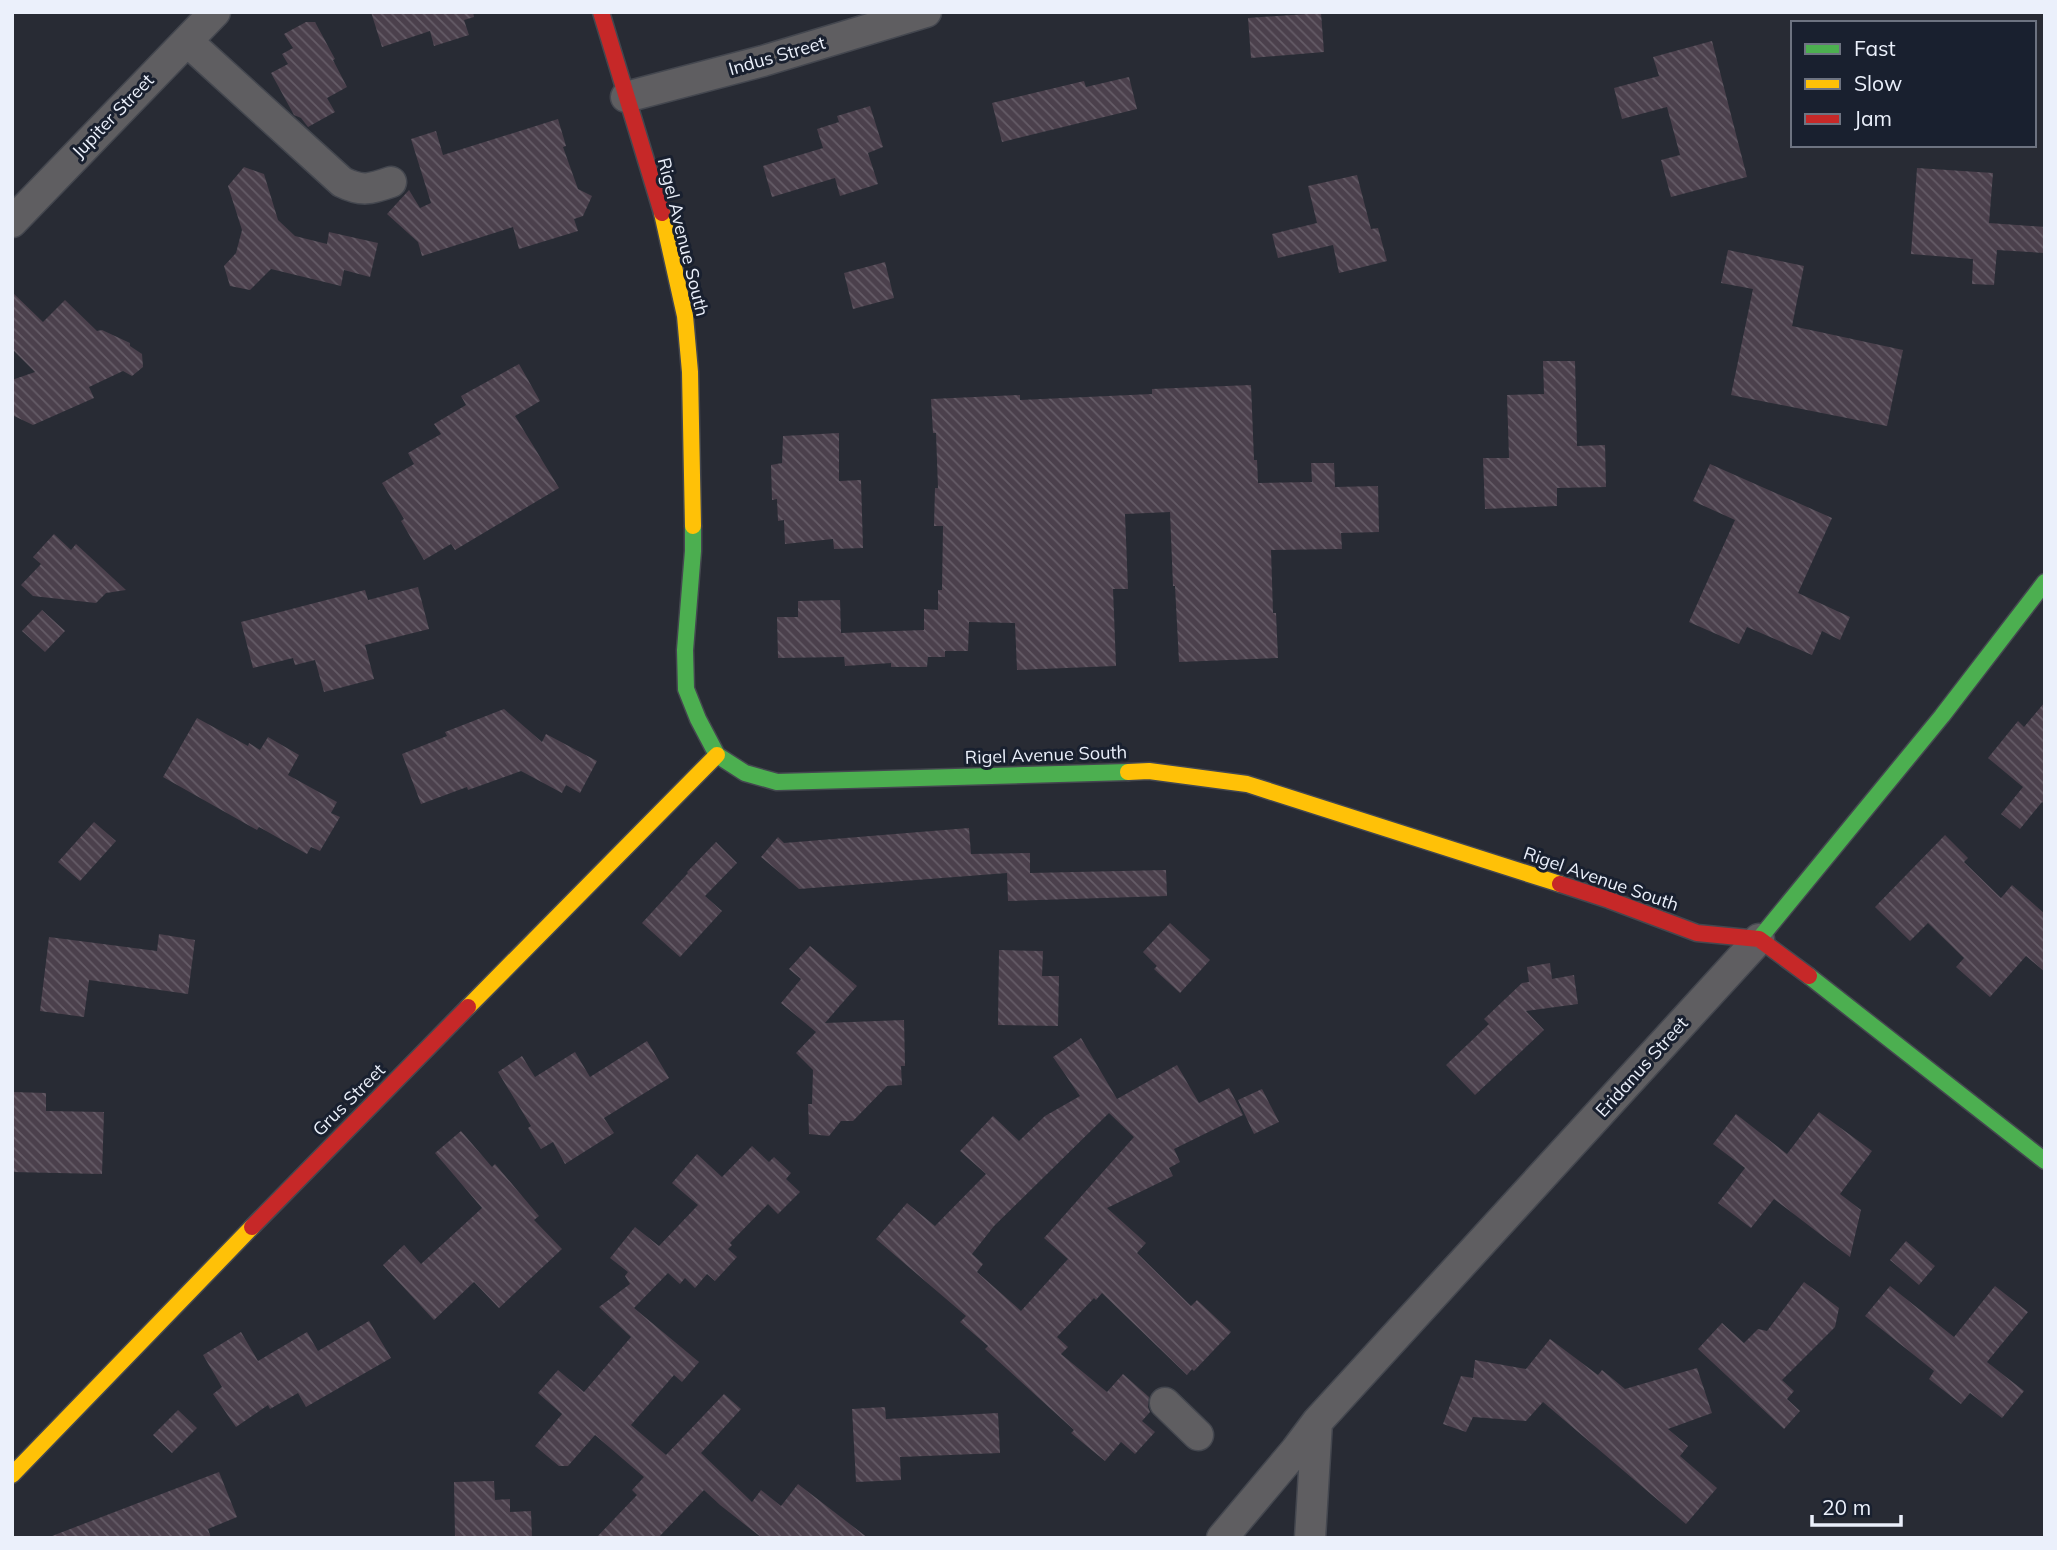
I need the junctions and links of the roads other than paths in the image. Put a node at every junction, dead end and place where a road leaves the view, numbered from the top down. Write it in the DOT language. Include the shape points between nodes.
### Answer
graph roads {
  1 [pos="215,12"];
  2 [pos="601,12"];
  3 [pos="926,12"];
  4 [pos="187,41"];
  5 [pos="626,97"];
  6 [pos="391,182"];
  7 [pos="12,222"];
  8 [pos="2045,582"];
  9 [pos="717,755"];
  10 [pos="1759,939"];
  11 [pos="2045,1161"];
  12 [pos="1165,1403"];
  13 [pos="1317,1422"];
  14 [pos="1198,1435"];
  15 [pos="12,1475"];
  16 [pos="1222,1538"];
  17 [pos="1310,1538"];
  1 -- 4 [label="street, Jupiter Street"];
  2 -- 5 [label="main road, Rigel Avenue South"];
  3 -- 5 [label="street, Indus Street"];
  4 -- 6 [label="street" via="342,181 357,190"];
  4 -- 7 [label="street, Jupiter Street"];
  5 -- 9 [label="main road, Rigel Avenue South" via="664,224 685,316 694,551 686,689"];
  8 -- 10 [label="main road, Eridanus Street"];
  9 -- 10 [label="main road, Rigel Avenue South" via="745,773 777,782 1149,771 1247,784 1609,900 1697,933"];
  9 -- 15 [label="main road, Grus Street"];
  10 -- 11 [label="main road"];
  10 -- 13 [label="street, Eridanus Street"];
  12 -- 14 [label="street"];
  13 -- 16 [label="street, Eridanus Street"];
  13 -- 17 [label="street"];
}
